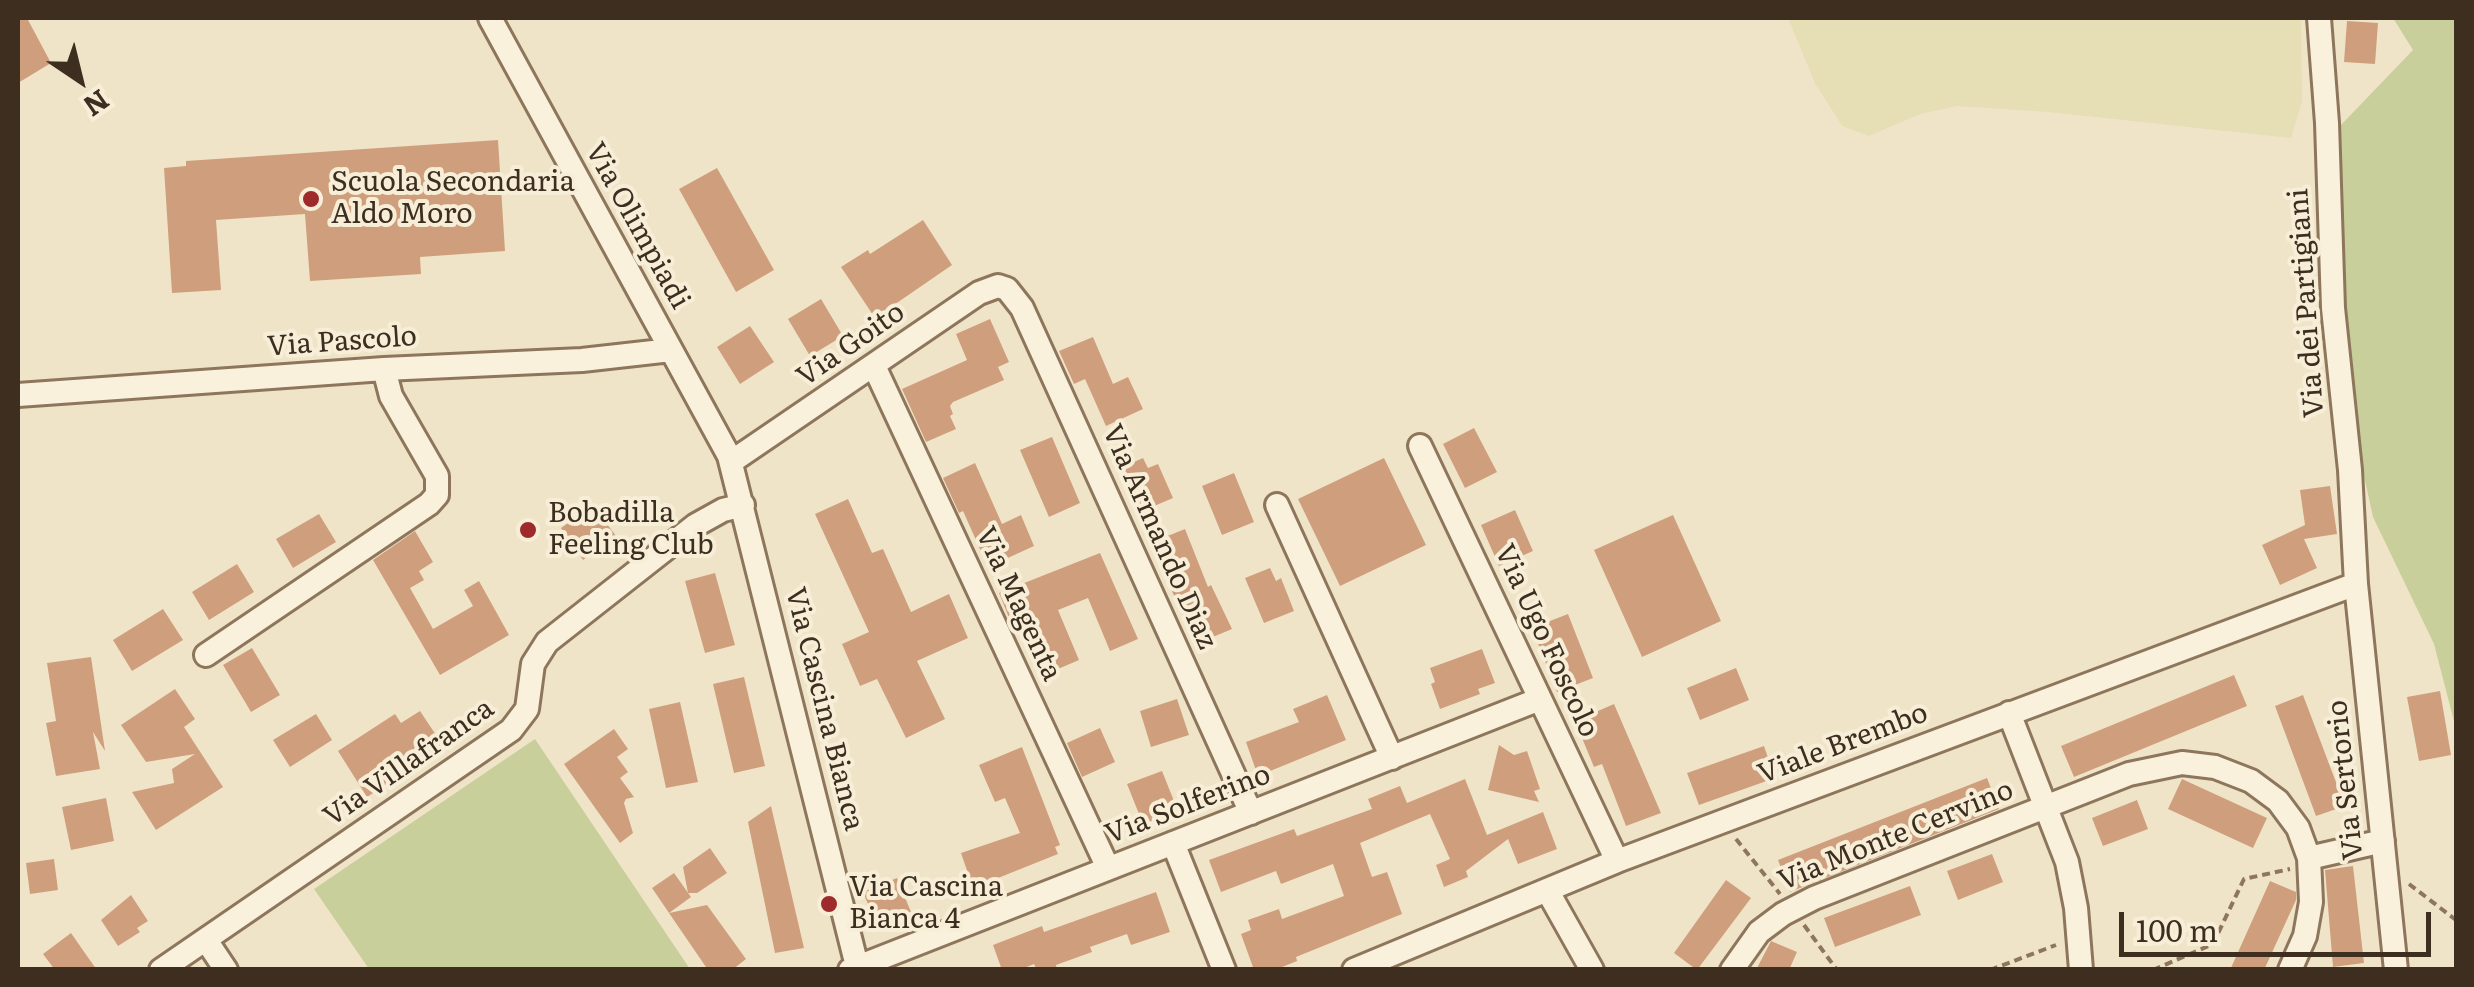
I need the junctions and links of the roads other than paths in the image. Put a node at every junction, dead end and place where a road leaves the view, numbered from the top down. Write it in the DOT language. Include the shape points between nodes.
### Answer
graph roads {
  1 [pos="490,18"];
  2 [pos="2320,18"];
  3 [pos="1006,290"];
  4 [pos="671,350"];
  5 [pos="874,366"];
  6 [pos="384,369"];
  7 [pos="18,394"];
  8 [pos="1420,446"];
  9 [pos="732,462"];
  10 [pos="743,505"];
  11 [pos="1277,505"];
  12 [pos="2356,584"];
  13 [pos="206,655"];
  14 [pos="1540,699"];
  15 [pos="2009,714"];
  16 [pos="1392,758"];
  17 [pos="2047,806"];
  18 [pos="1251,812"];
  19 [pos="2383,841"];
  20 [pos="1174,843"];
  21 [pos="1617,861"];
  22 [pos="2309,862"];
  23 [pos="1108,868"];
  24 [pos="1547,890"];
  25 [pos="206,940"];
  26 [pos="855,969"];
  27 [pos="161,970"];
  28 [pos="226,970"];
  29 [pos="1224,970"];
  30 [pos="1354,970"];
  31 [pos="1592,970"];
  32 [pos="1732,970"];
  33 [pos="2081,970"];
  34 [pos="2290,970"];
  35 [pos="2396,970"];
  1 -- 4 [label="street, Via Olimpiadi"];
  2 -- 12 [label="street, Via dei Partigiani" via="2332,296"];
  3 -- 5 [label="street, Via Goito" via="984,290"];
  3 -- 18 [label="street, Via Armando Diaz" via="1022,308"];
  4 -- 6 [label="street, Via Pascolo"];
  4 -- 9 [label="street, Via Olimpiadi"];
  5 -- 9 [label="street, Via Goito"];
  5 -- 23 [label="street, Via Magenta"];
  6 -- 7 [label="street, Via Pascolo"];
  6 -- 13 [label="street" via="391,396 437,476 437,495"];
  8 -- 14 [label="street, Via Ugo Foscolo"];
  9 -- 10 [label="street, Via Cascina Bianca"];
  10 -- 25 [label="street, Via Villafranca" via="696,525 546,642 532,664 527,709 511,730"];
  10 -- 26 [label="street, Via Cascina Bianca"];
  11 -- 16 [label="street"];
  12 -- 15 [label="street, Viale Brembo"];
  12 -- 19 [label="street, Via Sertorio"];
  14 -- 16 [label="street, Via Solferino"];
  14 -- 21 [label="street, Via Ugo Foscolo"];
  15 -- 17 [label="street, Via Monte Cervino"];
  15 -- 21 [label="street, Viale Brembo"];
  16 -- 18 [label="street, Via Solferino"];
  17 -- 22 [label="street, Via Monte Cervino" via="2150,768 2204,764 2238,774 2278,801 2298,828"];
  17 -- 32 [label="street, Via Monte Cervino" via="1792,908 1759,932"];
  17 -- 33 [label="street, Via Monte Cervino" via="2067,862"];
  18 -- 20 [label="street, Via Solferino"];
  19 -- 22 [label="street"];
  19 -- 35 [label="street, Via Sertorio"];
  20 -- 23 [label="street, Via Solferino"];
  20 -- 29 [label="street"];
  21 -- 24 [label="street, Viale Brembo"];
  22 -- 34 [label="street, Via Monte Cervino" via="2310,916"];
  23 -- 26 [label="street, Via Solferino"];
  24 -- 30 [label="street, Viale Brembo"];
  24 -- 31 [label="street"];
  25 -- 27 [label="street, Via Villafranca"];
  25 -- 28 [label="street"];
}
